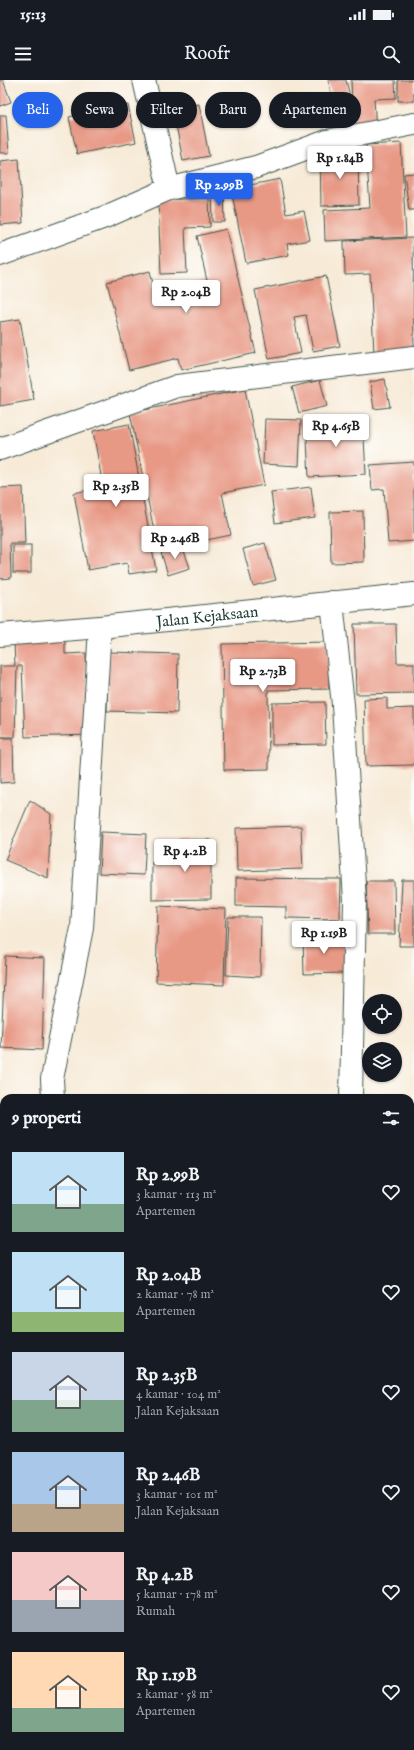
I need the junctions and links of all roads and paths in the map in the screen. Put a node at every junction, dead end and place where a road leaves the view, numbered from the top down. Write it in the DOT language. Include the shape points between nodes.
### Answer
graph roads {
  1 [pos="144,80"];
  2 [pos="414,124"];
  3 [pos="169,189"];
  4 [pos="0,255"];
  5 [pos="414,357"];
  6 [pos="0,449"];
  7 [pos="414,594"];
  8 [pos="332,602"];
  9 [pos="100,627"];
  10 [pos="0,634"];
  11 [pos="53,1094"];
  12 [pos="350,1094"];
  1 -- 3 [label="street"];
  2 -- 3 [label="street" via="327,141 256,166"];
  3 -- 4 [label="street"];
  5 -- 6 [label="street" via="177,386"];
  7 -- 8 [label="street, Jalan Kejaksaan"];
  8 -- 9 [label="street, Jalan Kejaksaan"];
  8 -- 12 [label="street" via="342,706 355,902"];
  9 -- 10 [label="street, Jalan Kejaksaan"];
  9 -- 11 [label="street" via="82,928 52,1079"];
}
